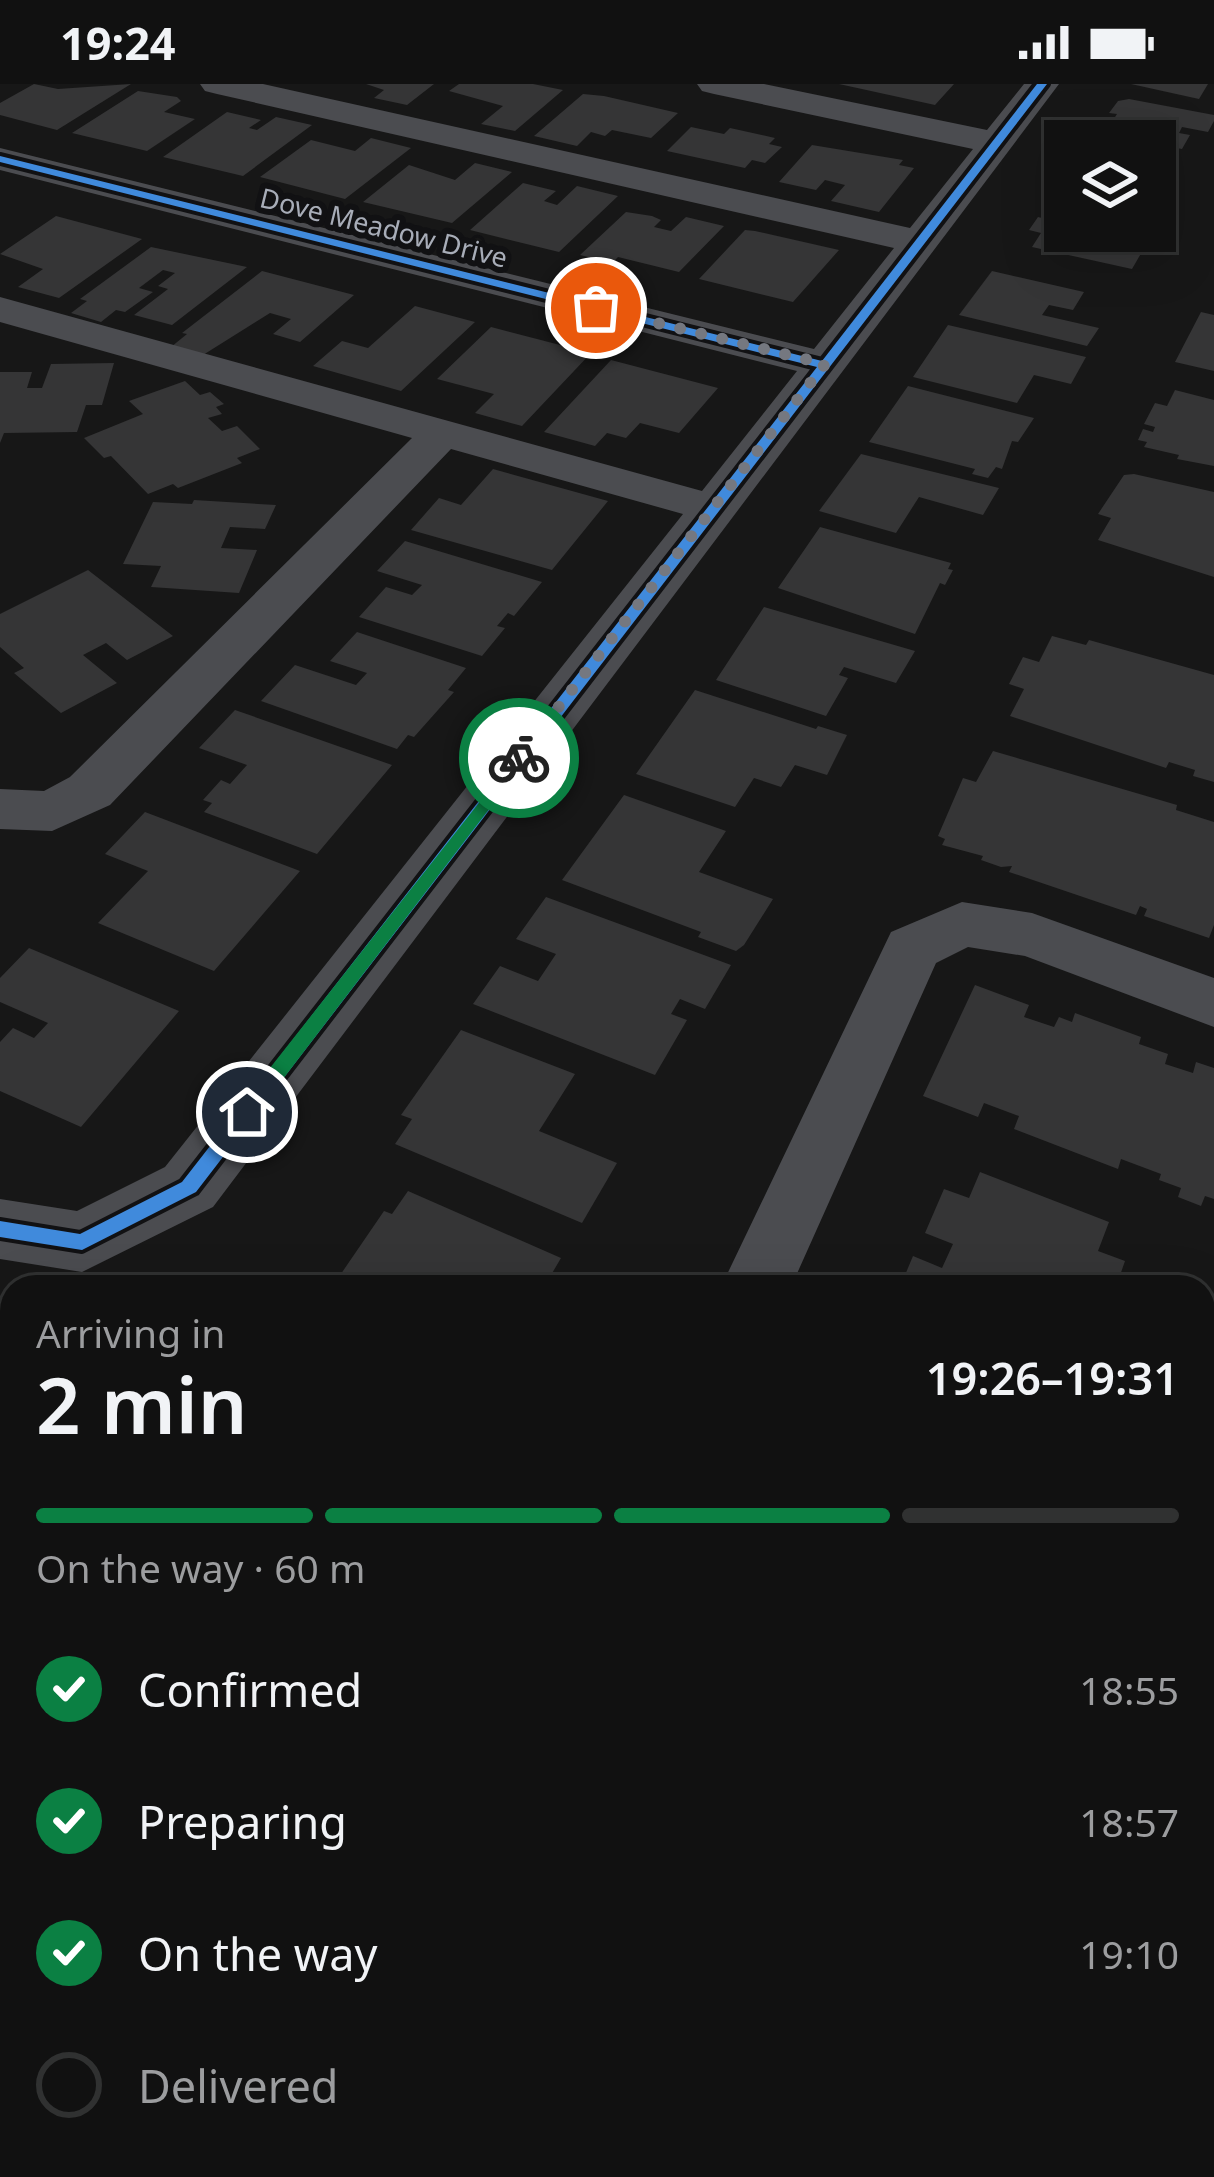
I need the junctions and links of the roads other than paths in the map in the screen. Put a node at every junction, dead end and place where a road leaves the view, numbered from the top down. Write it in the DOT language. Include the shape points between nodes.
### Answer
graph roads {
  1 [pos="217,84"];
  2 [pos="714,84"];
  3 [pos="1042,84"];
  4 [pos="770,89"];
  5 [pos="996,143"];
  6 [pos="0,159"];
  7 [pos="920,242"];
  8 [pos="0,309"];
  9 [pos="825,364"];
  10 [pos="442,433"];
  11 [pos="712,508"];
  12 [pos="0,809"];
  13 [pos="1214,1003"];
  14 [pos="0,1229"];
  15 [pos="762,1275"];
  1 -- 7 [label="street"];
  2 -- 4 [label="street"];
  3 -- 5 [label="street"];
  4 -- 5 [label="street"];
  5 -- 7 [label="street"];
  6 -- 9 [label="street, Dove Meadow Drive"];
  7 -- 9 [label="street"];
  8 -- 10 [label="street"];
  9 -- 11 [label="street"];
  10 -- 11 [label="street"];
  10 -- 12 [label="street" via="90,790 52,811"];
  11 -- 14 [label="street" via="189,1187 82,1242"];
  13 -- 15 [label="street" via="1033,935 962,924 912,948"];
}
